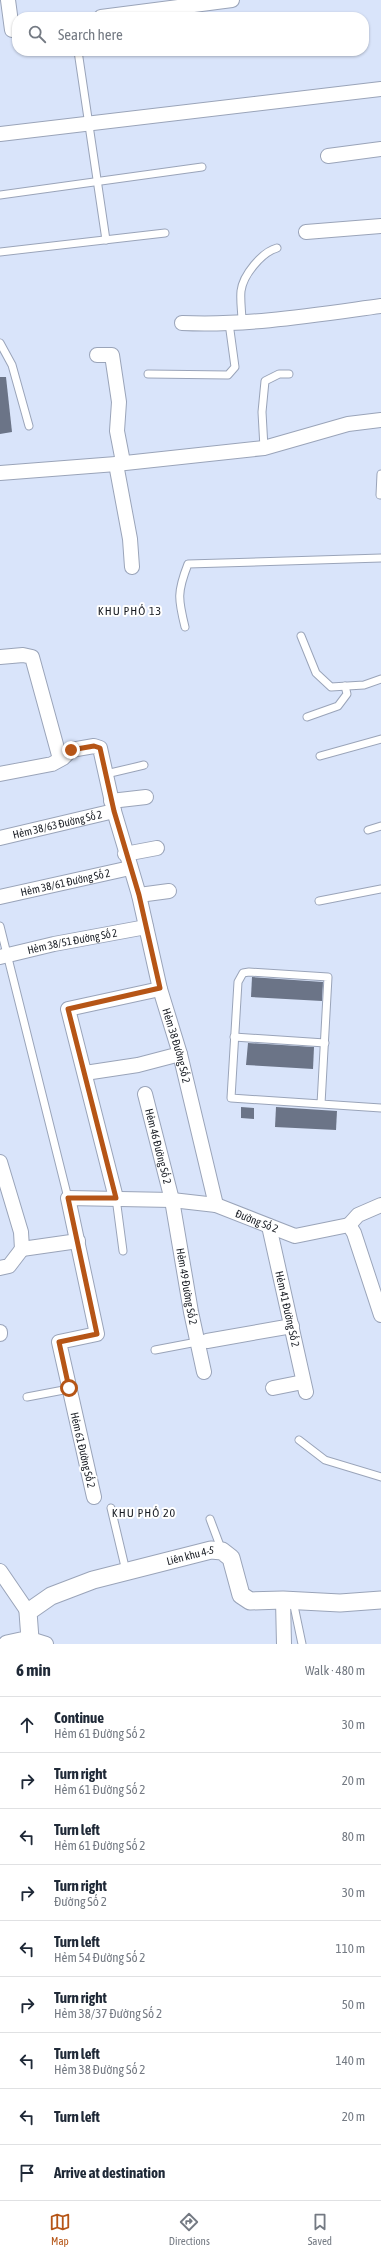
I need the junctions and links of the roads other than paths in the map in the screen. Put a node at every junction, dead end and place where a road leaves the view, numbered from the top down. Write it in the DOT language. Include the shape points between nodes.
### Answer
graph roads {
  1 [pos="8,0"];
  2 [pos="232,0"];
  3 [pos="140,12"];
  4 [pos="10,30"];
  5 [pos="79,56"];
  6 [pos="381,89"];
  7 [pos="90,122"];
  8 [pos="0,134"];
  9 [pos="381,149"];
  10 [pos="328,156"];
  11 [pos="202,167"];
  12 [pos="97,182"];
  13 [pos="0,195"];
  14 [pos="381,226"];
  15 [pos="306,232"];
  16 [pos="165,233"];
  17 [pos="106,240"];
  18 [pos="278,248"];
  19 [pos="0,252"];
  20 [pos="381,306"];
  21 [pos="182,323"];
  22 [pos="236,323"];
  23 [pos="0,343"];
  24 [pos="97,355"];
  25 [pos="148,374"];
  26 [pos="288,374"];
  27 [pos="381,420"];
  28 [pos="29,426"];
  29 [pos="264,448"];
  30 [pos="120,463"];
  31 [pos="0,473"];
  32 [pos="381,474"];
  33 [pos="380,495"];
  34 [pos="381,558"];
  35 [pos="132,567"];
  36 [pos="185,627"];
  37 [pos="301,636"];
  38 [pos="0,658"];
  39 [pos="381,680"];
  40 [pos="345,686"];
  41 [pos="307,717"];
  42 [pos="381,739"];
  43 [pos="320,756"];
  44 [pos="60,759"];
  45 [pos="144,765"];
  46 [pos="0,774"];
  47 [pos="106,774"];
  48 [pos="146,797"];
  49 [pos="113,806"];
  50 [pos="381,826"];
  51 [pos="368,830"];
  52 [pos="0,838"];
  53 [pos="157,848"];
  54 [pos="126,854"];
  55 [pos="130,868"];
  56 [pos="381,889"];
  57 [pos="169,891"];
  58 [pos="139,895"];
  59 [pos="0,897"];
  60 [pos="319,901"];
  61 [pos="0,926"];
  62 [pos="146,927"];
  63 [pos="4,956"];
  64 [pos="160,988"];
  65 [pos="234,1037"];
  66 [pos="324,1043"];
  67 [pos="180,1054"];
  68 [pos="85,1073"];
  69 [pos="146,1094"];
  70 [pos="321,1104"];
  71 [pos="381,1108"];
  72 [pos="0,1162"];
  73 [pos="68,1198"];
  74 [pos="116,1198"];
  75 [pos="172,1200"];
  76 [pos="216,1205"];
  77 [pos="381,1205"];
  78 [pos="349,1225"];
  79 [pos="269,1226"];
  80 [pos="78,1241"];
  81 [pos="22,1249"];
  82 [pos="123,1251"];
  83 [pos="0,1268"];
  84 [pos="381,1315"];
  85 [pos="292,1326"];
  86 [pos="202,1342"];
  87 [pos="155,1350"];
  88 [pos="204,1372"];
  89 [pos="69,1388"];
  90 [pos="273,1388"];
  91 [pos="27,1397"];
  92 [pos="299,1440"];
  93 [pos="381,1477"];
  94 [pos="94,1498"];
  95 [pos="111,1508"];
  96 [pos="210,1519"];
  97 [pos="222,1552"];
  98 [pos="0,1571"];
  99 [pos="126,1571"];
  100 [pos="288,1600"];
  101 [pos="381,1600"];
  102 [pos="28,1612"];
  103 [pos="30,1639"];
  104 [pos="7,1644"];
  105 [pos="46,1644"];
  106 [pos="284,1644"];
  107 [pos="302,1644"];
  1 -- 4 [label="street"];
  2 -- 3 [label="street"];
  5 -- 7 [label="lane"];
  6 -- 7 [label="street"];
  7 -- 8 [label="street"];
  7 -- 12 [label="lane"];
  9 -- 10 [label="street"];
  11 -- 12 [label="lane"];
  12 -- 13 [label="lane"];
  12 -- 17 [label="lane"];
  14 -- 15 [label="street"];
  16 -- 17 [label="lane"];
  17 -- 19 [label="lane"];
  18 -- 22 [label="lane" via="254,263 241,290"];
  20 -- 22 [label="street"];
  21 -- 22 [label="street"];
  22 -- 25 [label="lane" via="235,367 228,375"];
  23 -- 28 [label="lane" via="12,365"];
  24 -- 30 [label="street" via="112,355 119,402 117,431"];
  26 -- 29 [label="lane" via="279,374 265,381 262,412"];
  27 -- 29 [label="street" via="341,426"];
  29 -- 30 [label="street"];
  30 -- 31 [label="street"];
  30 -- 35 [label="street"];
  32 -- 33 [label="lane"];
  34 -- 36 [label="lane" via="188,564 180,585 178,601"];
  37 -- 40 [label="lane" via="316,673 331,687"];
  38 -- 44 [label="street" via="23,655 32,657"];
  39 -- 40 [label="lane" via="364,685"];
  40 -- 41 [label="lane" via="347,694 338,706"];
  42 -- 43 [label="lane"];
  44 -- 46 [label="street" via="52,764"];
  44 -- 47 [label="street, Hẻm 38 Đường Số 2" via="71,750 94,746 100,748"];
  45 -- 47 [label="lane"];
  47 -- 49 [label="street, Hẻm 38 Đường Số 2"];
  48 -- 49 [label="street, Hẻm 38/63 Đường Số 2"];
  49 -- 52 [label="street, Hẻm 38/63 Đường Số 2"];
  49 -- 54 [label="street, Hẻm 38 Đường Số 2"];
  50 -- 51 [label="lane"];
  53 -- 54 [label="street"];
  54 -- 55 [label="street, Hẻm 38 Đường Số 2"];
  55 -- 58 [label="street, Hẻm 38 Đường Số 2"];
  55 -- 59 [label="street, Hẻm 38/61 Đường Số 2"];
  56 -- 60 [label="lane"];
  57 -- 58 [label="street"];
  58 -- 62 [label="street, Hẻm 38 Đường Số 2"];
  61 -- 63 [label="lane"];
  62 -- 63 [label="street, Hẻm 38/51 Đường Số 2"];
  62 -- 64 [label="street, Hẻm 38 Đường Số 2"];
  63 -- 73 [label="lane"];
  64 -- 67 [label="street, Hẻm 38 Đường Số 2"];
  64 -- 68 [label="street" via="68,1009"];
  65 -- 66 [label="lane"];
  65 -- 66 [label="lane" via="239,978 246,972 257,972 328,977"];
  65 -- 70 [label="lane" via="231,1098"];
  66 -- 70 [label="lane"];
  67 -- 68 [label="street" via="138,1065"];
  67 -- 76 [label="street, Hẻm 38 Đường Số 2"];
  68 -- 74 [label="street"];
  69 -- 75 [label="street, Hẻm 46 Đường Số 2"];
  70 -- 71 [label="lane"];
  72 -- 81 [label="street" via="21,1232"];
  73 -- 74 [label="street, Đường Số 2"];
  73 -- 80 [label="street, Hẻm 61 Đường Số 2"];
  74 -- 75 [label="street, Đường Số 2"];
  74 -- 82 [label="lane"];
  75 -- 76 [label="street, Đường Số 2"];
  75 -- 86 [label="street, Hẻm 49 Đường Số 2"];
  76 -- 79 [label="street, Đường Số 2"];
  77 -- 78 [label="street" via="361,1213"];
  78 -- 79 [label="street, Đường Số 2" via="300,1236"];
  78 -- 84 [label="street" via="354,1232"];
  79 -- 85 [label="street, Hẻm 41 Đường Số 2"];
  80 -- 81 [label="street"];
  80 -- 89 [label="street, Hẻm 61 Đường Số 2" via="97,1334 59,1342"];
  81 -- 83 [label="street" via="9,1266"];
  85 -- 86 [label="street"];
  85 -- 90 [label="street, Hẻm 41 Đường Số 2" via="304,1387"];
  86 -- 87 [label="lane"];
  86 -- 88 [label="street, Hẻm 49 Đường Số 2"];
  89 -- 91 [label="lane"];
  89 -- 94 [label="street, Hẻm 61 Đường Số 2"];
  92 -- 93 [label="lane" via="325,1460"];
  95 -- 99 [label="lane"];
  96 -- 97 [label="lane"];
  97 -- 99 [label="street, Liên khu 4-5" via="211,1550"];
  97 -- 100 [label="street, Liên khu 4-5" via="231,1558 241,1595 250,1602"];
  98 -- 102 [label="street"];
  99 -- 102 [label="street, Liên khu 4-5" via="51,1596"];
  100 -- 101 [label="street, Liên khu 4-5" via="340,1603"];
  100 -- 106 [label="street"];
  100 -- 107 [label="lane"];
  102 -- 103 [label="street"];
  103 -- 104 [label="street"];
  103 -- 105 [label="street"];
}
